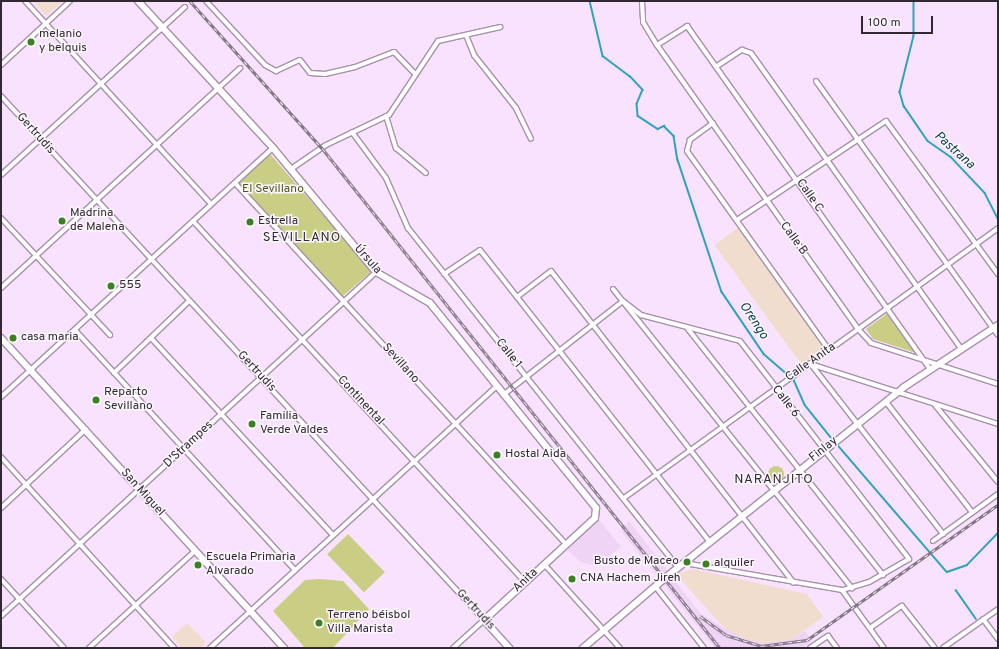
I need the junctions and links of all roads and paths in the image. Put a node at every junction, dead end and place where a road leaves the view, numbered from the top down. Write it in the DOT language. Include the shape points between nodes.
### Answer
graph roads {
  1 [pos="25,1"];
  2 [pos="70,1"];
  3 [pos="138,1"];
  4 [pos="206,1"];
  5 [pos="642,1"];
  6 [pos="185,7"];
  7 [pos="46,23"];
  8 [pos="500,27"];
  9 [pos="162,28"];
  10 [pos="466,35"];
  11 [pos="658,45"];
  12 [pos="1,65"];
  13 [pos="717,66"];
  14 [pos="240,68"];
  15 [pos="416,74"];
  16 [pos="816,82"];
  17 [pos="100,83"];
  18 [pos="217,87"];
  19 [pos="1,96"];
  20 [pos="386,116"];
  21 [pos="713,123"];
  22 [pos="352,132"];
  23 [pos="39,138"];
  24 [pos="531,139"];
  25 [pos="857,139"];
  26 [pos="156,144"];
  27 [pos="273,148"];
  28 [pos="826,159"];
  29 [pos="291,169"];
  30 [pos="426,173"];
  31 [pos="1,175"];
  32 [pos="797,179"];
  33 [pos="235,183"];
  34 [pos="96,200"];
  35 [pos="766,201"];
  36 [pos="211,204"];
  37 [pos="1,218"];
  38 [pos="737,220"];
  39 [pos="193,221"];
  40 [pos="998,228"];
  41 [pos="977,244"];
  42 [pos="36,256"];
  43 [pos="151,260"];
  44 [pos="947,265"];
  45 [pos="376,272"];
  46 [pos="444,274"];
  47 [pos="998,274"];
  48 [pos="918,287"];
  49 [pos="1,288"];
  50 [pos="613,288"];
  51 [pos="517,297"];
  52 [pos="623,301"];
  53 [pos="189,302"];
  54 [pos="344,303"];
  55 [pos="888,308"];
  56 [pos="91,316"];
  57 [pos="593,325"];
  58 [pos="996,326"];
  59 [pos="688,329"];
  60 [pos="858,329"];
  61 [pos="75,330"];
  62 [pos="110,335"];
  63 [pos="998,335"];
  64 [pos="1,338"];
  65 [pos="151,338"];
  66 [pos="304,340"];
  67 [pos="961,348"];
  68 [pos="829,350"];
  69 [pos="560,353"];
  70 [pos="810,363"];
  71 [pos="929,365"];
  72 [pos="31,370"];
  73 [pos="114,373"];
  74 [pos="262,378"];
  75 [pos="528,378"];
  76 [pos="998,384"];
  77 [pos="496,387"];
  78 [pos="774,388"];
  79 [pos="899,392"];
  80 [pos="503,395"];
  81 [pos="1,397"];
  82 [pos="886,402"];
  83 [pos="935,404"];
  84 [pos="749,407"];
  85 [pos="223,414"];
  86 [pos="454,423"];
  87 [pos="857,424"];
  88 [pos="998,424"];
  89 [pos="722,426"];
  90 [pos="86,429"];
  91 [pos="691,449"];
  92 [pos="184,450"];
  93 [pos="824,450"];
  94 [pos="1,457"];
  95 [pos="414,461"];
  96 [pos="799,470"];
  97 [pos="657,474"];
  98 [pos="998,482"];
  99 [pos="26,484"];
  100 [pos="140,491"];
  101 [pos="774,491"];
  102 [pos="998,494"];
  103 [pos="624,498"];
  104 [pos="372,499"];
  105 [pos="1,508"];
  106 [pos="597,512"];
  107 [pos="972,512"];
  108 [pos="742,515"];
  109 [pos="943,534"];
  110 [pos="333,535"];
  111 [pos="933,541"];
  112 [pos="710,542"];
  113 [pos="81,544"];
  114 [pos="566,544"];
  115 [pos="195,551"];
  116 [pos="683,563"];
  117 [pos="544,564"];
  118 [pos="678,568"];
  119 [pos="295,570"];
  120 [pos="883,575"];
  121 [pos="1,579"];
  122 [pos="525,582"];
  123 [pos="794,583"];
  124 [pos="655,586"];
  125 [pos="852,588"];
  126 [pos="842,590"];
  127 [pos="19,599"];
  128 [pos="136,605"];
  129 [pos="998,609"];
  130 [pos="250,611"];
  131 [pos="1,616"];
  132 [pos="983,619"];
  133 [pos="484,620"];
  134 [pos="870,628"];
  135 [pos="604,630"];
  136 [pos="998,639"];
  137 [pos="64,648"];
  138 [pos="89,648"];
  139 [pos="174,648"];
  140 [pos="210,648"];
  141 [pos="284,648"];
  142 [pos="453,648"];
  143 [pos="509,648"];
  144 [pos="583,648"];
  145 [pos="620,648"];
  146 [pos="704,648"];
  147 [pos="810,648"];
  148 [pos="837,648"];
  149 [pos="884,648"];
  150 [pos="935,648"];
  151 [pos="943,648"];
  1 -- 7 [label="street"];
  2 -- 7 [label="street"];
  3 -- 9 [label="street, Úrsula"];
  4 -- 15 [label="street" via="265,65 276,71 300,60 310,73 325,74 394,52"];
  5 -- 11 [label="street, Calle B" via="643,22"];
  6 -- 9 [label="street"];
  7 -- 12 [label="street"];
  7 -- 17 [label="street"];
  8 -- 10 [label="street"];
  9 -- 17 [label="street"];
  9 -- 18 [label="street, Úrsula"];
  10 -- 15 [label="street" via="438,41"];
  10 -- 24 [label="street" via="474,55 516,108"];
  11 -- 13 [label="street, Calle C" via="688,26"];
  11 -- 21 [label="street, Calle B"];
  13 -- 28 [label="street" via="742,50 752,53"];
  13 -- 32 [label="street, Calle C"];
  14 -- 18 [label="street"];
  15 -- 20 [label="street"];
  16 -- 25 [label="street"];
  17 -- 23 [label="street"];
  17 -- 26 [label="street"];
  18 -- 26 [label="street"];
  18 -- 27 [label="street, Úrsula"];
  19 -- 23 [label="street, Gertrudis"];
  20 -- 22 [label="street"];
  20 -- 30 [label="street" via="396,148"];
  21 -- 35 [label="street, Calle B"];
  21 -- 38 [label="street" via="690,140 687,151"];
  22 -- 29 [label="street"];
  22 -- 46 [label="street, Calle 1" via="386,178 408,228"];
  23 -- 31 [label="street"];
  23 -- 34 [label="street, Gertrudis"];
  25 -- 28 [label="street"];
  25 -- 41 [label="street" via="886,121"];
  25 -- 44 [label="street"];
  26 -- 34 [label="street"];
  26 -- 36 [label="street"];
  27 -- 29 [label="street, Úrsula"];
  27 -- 33 [label="street"];
  28 -- 32 [label="street"];
  28 -- 48 [label="street"];
  29 -- 45 [label="street, Úrsula"];
  32 -- 35 [label="street"];
  32 -- 55 [label="street, Calle C"];
  33 -- 36 [label="street"];
  33 -- 54 [label="street, Sevillano"];
  34 -- 42 [label="street"];
  34 -- 43 [label="street, Gertrudis"];
  35 -- 38 [label="street"];
  35 -- 60 [label="street, Calle B"];
  36 -- 39 [label="street"];
  37 -- 42 [label="street"];
  38 -- 68 [label="street"];
  39 -- 43 [label="street"];
  39 -- 66 [label="street, Continental"];
  40 -- 41 [label="street, Calle Anita"];
  41 -- 44 [label="street, Calle Anita"];
  41 -- 47 [label="street"];
  42 -- 49 [label="street"];
  42 -- 56 [label="street"];
  43 -- 53 [label="street, Gertrudis"];
  43 -- 56 [label="street"];
  44 -- 48 [label="street, Calle Anita"];
  44 -- 58 [label="street"];
  45 -- 54 [label="street, D'Strampes"];
  45 -- 77 [label="street, Úrsula" via="430,303"];
  46 -- 51 [label="street" via="479,250"];
  46 -- 75 [label="street, Calle 1"];
  48 -- 55 [label="street, Calle Anita"];
  48 -- 67 [label="street"];
  50 -- 52 [label="street"];
  51 -- 57 [label="street" via="551,271"];
  51 -- 69 [label="street"];
  52 -- 57 [label="street"];
  52 -- 59 [label="street, Calle 6" via="641,315"];
  52 -- 89 [label="street"];
  53 -- 65 [label="street"];
  53 -- 74 [label="street, Gertrudis"];
  54 -- 66 [label="street, D'Strampes"];
  54 -- 86 [label="street, Sevillano"];
  55 -- 60 [label="street, Calle Anita"];
  55 -- 71 [label="street, Calle C"];
  56 -- 61 [label="street"];
  56 -- 62 [label="street"];
  57 -- 69 [label="street"];
  57 -- 91 [label="street"];
  58 -- 63 [label="street"];
  58 -- 67 [label="street, Finlay"];
  59 -- 78 [label="street, Calle 6" via="740,341"];
  59 -- 84 [label="street"];
  60 -- 68 [label="street, Calle Anita"];
  60 -- 71 [label="street, Calle B" via="871,343"];
  61 -- 72 [label="street"];
  61 -- 73 [label="street"];
  64 -- 72 [label="street, San Miguel"];
  65 -- 73 [label="street"];
  65 -- 85 [label="street"];
  66 -- 74 [label="street, D'Strampes"];
  66 -- 95 [label="street, Continental"];
  67 -- 71 [label="street, Finlay"];
  68 -- 70 [label="street, Calle Anita"];
  69 -- 75 [label="street"];
  69 -- 97 [label="street"];
  70 -- 78 [label="street, Calle Anita"];
  70 -- 79 [label="street"];
  70 -- 87 [label="street"];
  71 -- 76 [label="street, Calle B"];
  71 -- 79 [label="street, Finlay"];
  72 -- 81 [label="street"];
  72 -- 90 [label="street, San Miguel"];
  73 -- 92 [label="street"];
  74 -- 85 [label="street, D'Strampes"];
  74 -- 104 [label="street, Gertrudis"];
  75 -- 80 [label="street"];
  75 -- 103 [label="street, Calle 1"];
  77 -- 80 [label="street, Úrsula"];
  77 -- 86 [label="street"];
  78 -- 84 [label="street, Calle Anita"];
  78 -- 93 [label="street, Calle 6"];
  79 -- 82 [label="street, Finlay"];
  79 -- 83 [label="street"];
  80 -- 106 [label="street, Úrsula" via="592,501"];
  82 -- 87 [label="street, Finlay"];
  82 -- 107 [label="street"];
  83 -- 88 [label="street"];
  83 -- 98 [label="street"];
  84 -- 89 [label="street, Calle Anita"];
  84 -- 96 [label="street"];
  85 -- 92 [label="street, D'Strampes"];
  85 -- 110 [label="street"];
  86 -- 95 [label="street"];
  86 -- 114 [label="street, Sevillano"];
  87 -- 93 [label="street, Finlay"];
  87 -- 109 [label="street"];
  89 -- 91 [label="street, Calle Anita"];
  89 -- 101 [label="street"];
  90 -- 99 [label="street"];
  90 -- 100 [label="street, San Miguel"];
  91 -- 97 [label="street, Calle Anita"];
  91 -- 108 [label="street"];
  92 -- 100 [label="street, D'Strampes"];
  92 -- 119 [label="street"];
  93 -- 96 [label="street, Finlay"];
  93 -- 120 [label="street, Calle 6" via="909,559"];
  94 -- 99 [label="street"];
  95 -- 104 [label="street"];
  95 -- 122 [label="street, Continental"];
  96 -- 101 [label="street, Finlay"];
  96 -- 120 [label="street"];
  97 -- 103 [label="street, Calle Anita"];
  97 -- 112 [label="street"];
  99 -- 105 [label="street"];
  99 -- 113 [label="street"];
  100 -- 113 [label="street, D'Strampes"];
  100 -- 115 [label="street, San Miguel"];
  101 -- 108 [label="street, Finlay"];
  101 -- 125 [label="street"];
  102 -- 107 [label="street"];
  103 -- 118 [label="street, Calle 1"];
  104 -- 110 [label="street"];
  104 -- 133 [label="street, Gertrudis"];
  106 -- 114 [label="street, Anita"];
  107 -- 109 [label="street"];
  108 -- 112 [label="street, Finlay"];
  108 -- 123 [label="street"];
  109 -- 111 [label="street"];
  110 -- 119 [label="street"];
  112 -- 116 [label="street, Finlay"];
  113 -- 127 [label="street, D'Strampes"];
  113 -- 128 [label="street"];
  114 -- 117 [label="street, Anita"];
  115 -- 128 [label="street"];
  115 -- 130 [label="street, San Miguel"];
  116 -- 118 [label="street, Finlay"];
  116 -- 123 [label="street"];
  117 -- 122 [label="street, Anita"];
  117 -- 135 [label="street"];
  118 -- 124 [label="street, Finlay"];
  119 -- 130 [label="street"];
  120 -- 125 [label="street"];
  121 -- 127 [label="street"];
  122 -- 133 [label="street, Anita"];
  123 -- 126 [label="street"];
  124 -- 135 [label="street, Finlay"];
  124 -- 146 [label="street"];
  125 -- 126 [label="street"];
  126 -- 134 [label="street"];
  127 -- 131 [label="street, D'Strampes"];
  127 -- 137 [label="street"];
  128 -- 138 [label="street"];
  128 -- 139 [label="street"];
  129 -- 132 [label="street"];
  130 -- 140 [label="street"];
  130 -- 141 [label="street, San Miguel"];
  132 -- 136 [label="street"];
  132 -- 151 [label="street"];
  133 -- 142 [label="street, Anita"];
  133 -- 143 [label="street, Gertrudis"];
  134 -- 149 [label="street"];
  134 -- 150 [label="street" via="902,606"];
  135 -- 144 [label="street, Finlay"];
  135 -- 145 [label="street"];
  147 -- 148 [label="street" via="828,636"];
}
